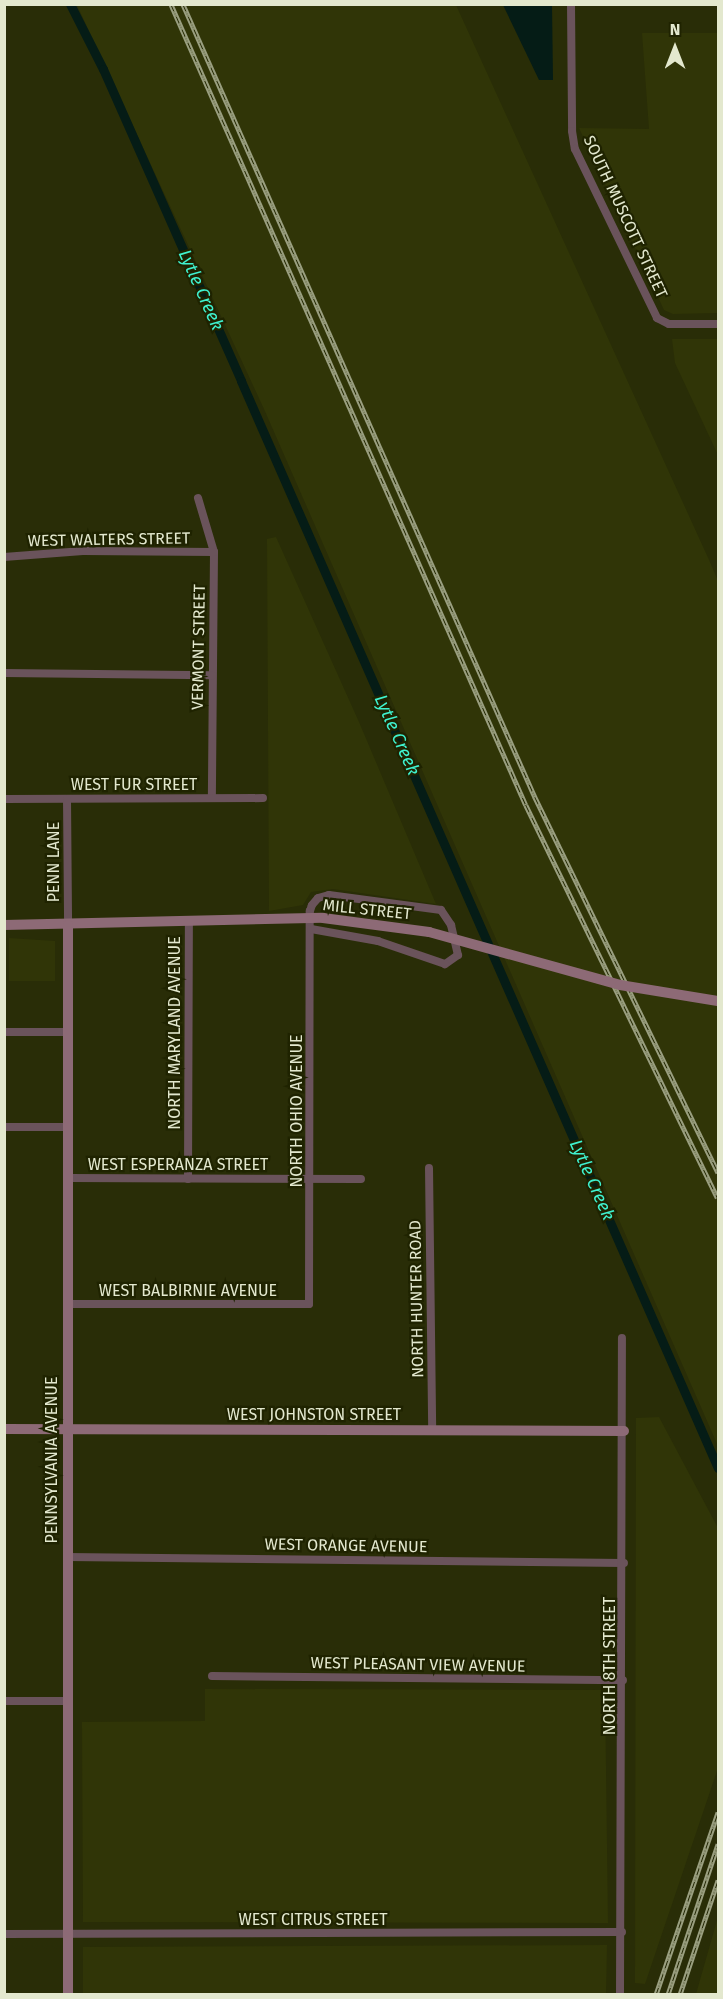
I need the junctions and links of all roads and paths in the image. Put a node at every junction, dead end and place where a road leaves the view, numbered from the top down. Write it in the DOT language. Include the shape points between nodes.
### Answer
graph roads {
  1 [pos="571,4"];
  2 [pos="718,324"];
  3 [pos="198,498"];
  4 [pos="214,552"];
  5 [pos="4,557"];
  6 [pos="4,672"];
  7 [pos="212,675"];
  8 [pos="212,798"];
  9 [pos="263,798"];
  10 [pos="4,799"];
  11 [pos="67,799"];
  12 [pos="189,924"];
  13 [pos="311,924"];
  14 [pos="4,925"];
  15 [pos="68,925"];
  16 [pos="718,1000"];
  17 [pos="4,1032"];
  18 [pos="67,1032"];
  19 [pos="4,1127"];
  20 [pos="67,1127"];
  21 [pos="429,1168"];
  22 [pos="68,1178"];
  23 [pos="310,1178"];
  24 [pos="188,1179"];
  25 [pos="361,1179"];
  26 [pos="67,1304"];
  27 [pos="309,1304"];
  28 [pos="622,1338"];
  29 [pos="4,1429"];
  30 [pos="66,1429"];
  31 [pos="432,1431"];
  32 [pos="624,1431"];
  33 [pos="67,1557"];
  34 [pos="624,1563"];
  35 [pos="212,1676"];
  36 [pos="623,1680"];
  37 [pos="4,1701"];
  38 [pos="69,1701"];
  39 [pos="622,1932"];
  40 [pos="4,1934"];
  41 [pos="67,1934"];
  42 [pos="68,1995"];
  43 [pos="620,1995"];
  1 -- 2 [label="street, SOUTH MUSCOTT STREET" via="575,149 657,318 669,324"];
  3 -- 4 [label="street, VERMONT STREET"];
  4 -- 5 [label="street, WEST WALTERS STREET" via="83,551"];
  4 -- 7 [label="street, VERMONT STREET"];
  6 -- 7 [label="street"];
  7 -- 8 [label="street, VERMONT STREET"];
  8 -- 9 [label="street, WEST FUR STREET"];
  8 -- 11 [label="street, WEST FUR STREET"];
  10 -- 11 [label="street, WEST FUR STREET"];
  11 -- 15 [label="street, PENN LANE"];
  12 -- 13 [label="street, MILL STREET"];
  12 -- 15 [label="street, MILL STREET"];
  12 -- 24 [label="street, NORTH MARYLAND AVENUE"];
  13 -- 13 [label="street" via="312,905 323,896 441,910 451,925 458,955 445,964 378,940"];
  13 -- 16 [label="street, MILL STREET, bridge" via="429,932 620,986"];
  13 -- 23 [label="street, NORTH OHIO AVENUE"];
  14 -- 15 [label="street, MILL STREET"];
  15 -- 18 [label="street, PENNSYLVANIA AVENUE"];
  17 -- 18 [label="street"];
  18 -- 20 [label="street, PENNSYLVANIA AVENUE"];
  19 -- 20 [label="street"];
  20 -- 22 [label="street, PENNSYLVANIA AVENUE"];
  21 -- 31 [label="street, NORTH HUNTER ROAD"];
  22 -- 24 [label="street, WEST ESPERANZA STREET"];
  22 -- 26 [label="street, PENNSYLVANIA AVENUE"];
  23 -- 24 [label="street, WEST ESPERANZA STREET"];
  23 -- 25 [label="street, WEST ESPERANZA STREET"];
  23 -- 27 [label="street, NORTH OHIO AVENUE"];
  26 -- 27 [label="street, WEST BALBIRNIE AVENUE"];
  26 -- 30 [label="street, PENNSYLVANIA AVENUE"];
  28 -- 32 [label="street, NORTH 8TH STREET"];
  29 -- 30 [label="street, WEST JOHNSTON STREET"];
  30 -- 31 [label="street, WEST JOHNSTON STREET"];
  30 -- 33 [label="street, PENNSYLVANIA AVENUE"];
  31 -- 32 [label="street, WEST JOHNSTON STREET"];
  32 -- 34 [label="street, NORTH 8TH STREET"];
  33 -- 34 [label="street, WEST ORANGE AVENUE"];
  33 -- 38 [label="street, PENNSYLVANIA AVENUE"];
  34 -- 36 [label="street, NORTH 8TH STREET"];
  35 -- 36 [label="street, WEST PLEASANT VIEW AVENUE"];
  36 -- 39 [label="street, NORTH 8TH STREET"];
  37 -- 38 [label="street"];
  38 -- 41 [label="street, PENNSYLVANIA AVENUE"];
  39 -- 41 [label="street, WEST CITRUS STREET"];
  39 -- 43 [label="street, NORTH 8TH STREET"];
  40 -- 41 [label="street, WEST CITRUS STREET"];
  41 -- 42 [label="street, PENNSYLVANIA AVENUE"];
}
